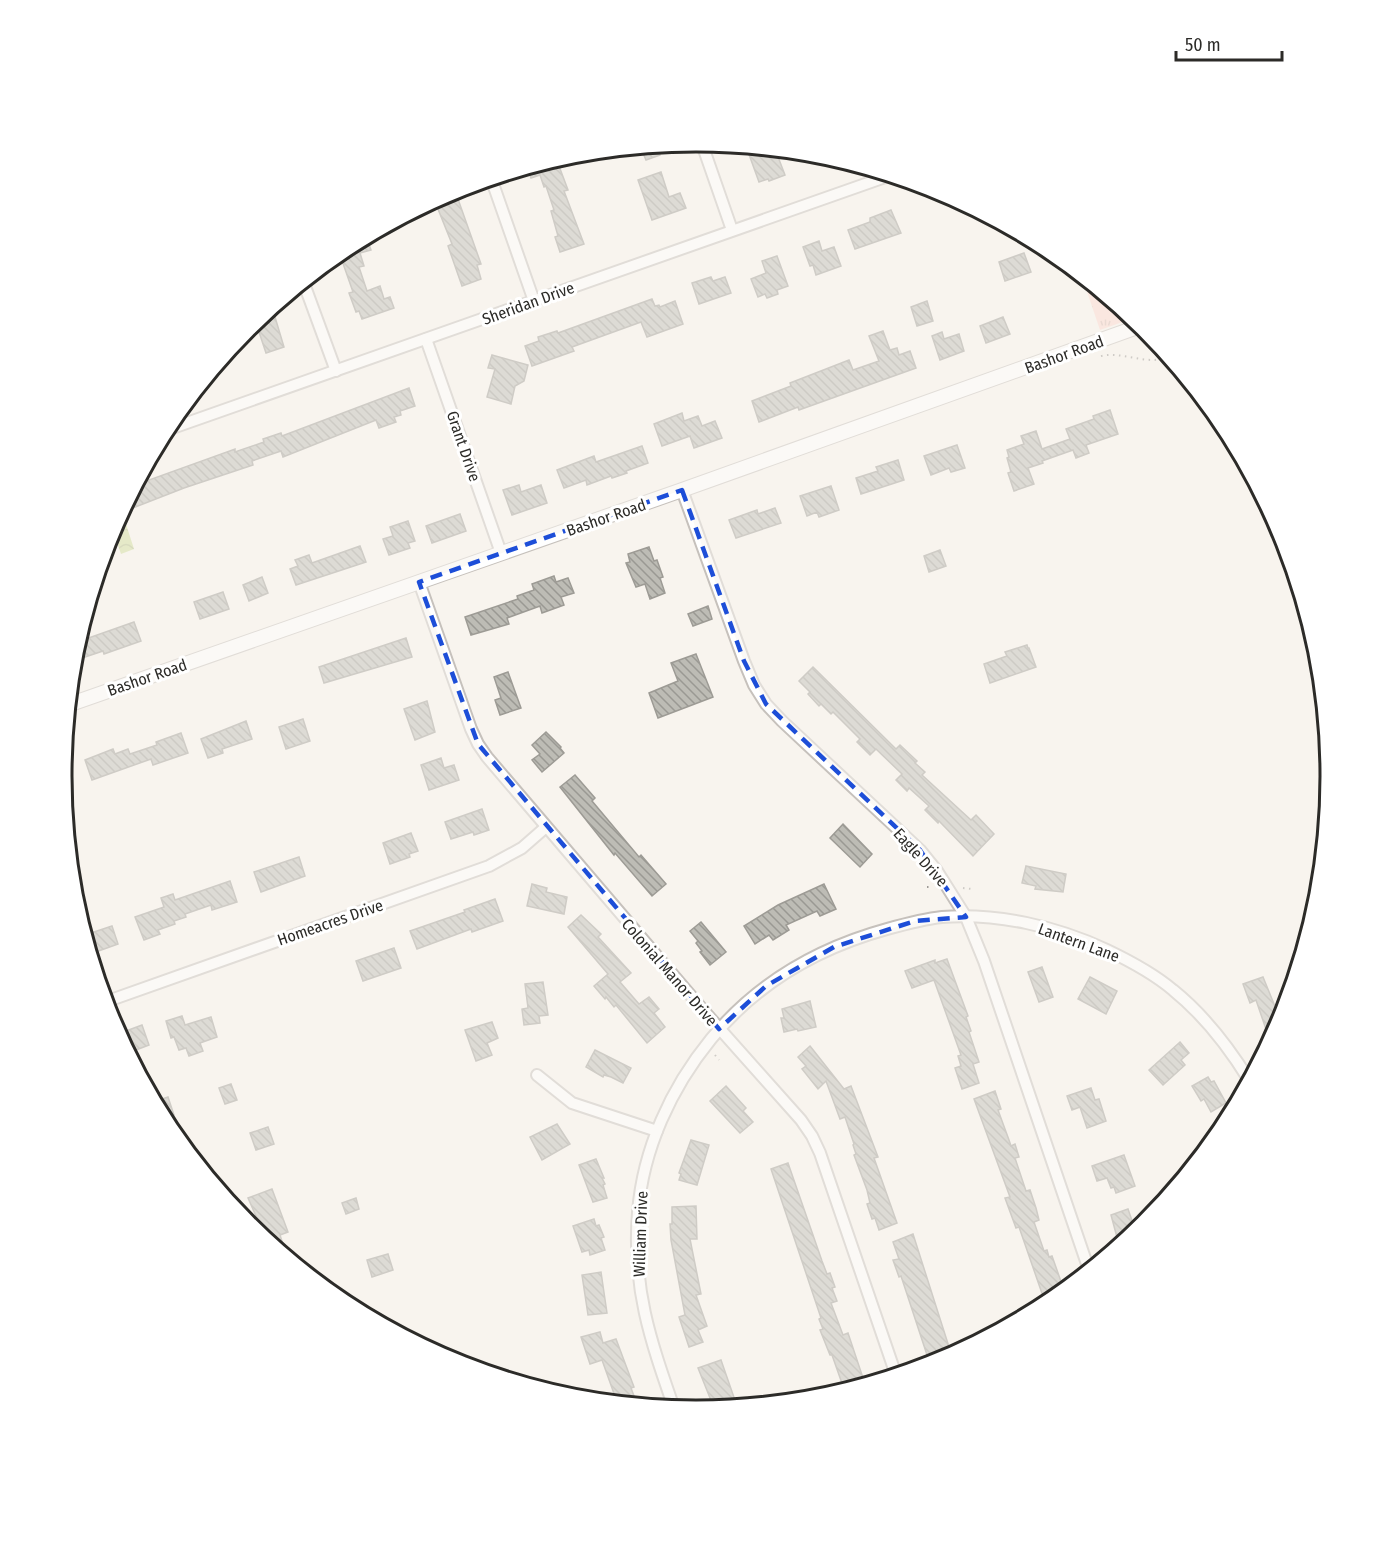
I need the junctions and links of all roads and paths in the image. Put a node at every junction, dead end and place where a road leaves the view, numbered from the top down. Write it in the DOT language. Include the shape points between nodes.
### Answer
graph roads {
  1 [pos="705,152"];
  2 [pos="879,179"];
  3 [pos="494,185"];
  4 [pos="732,230"];
  5 [pos="306,289"];
  6 [pos="534,300"];
  7 [pos="1132,329"];
  8 [pos="426,339"];
  9 [pos="1096,357"];
  10 [pos="1161,360"];
  11 [pos="336,371"];
  12 [pos="179,426"];
  13 [pos="682,490"];
  14 [pos="501,553"];
  15 [pos="420,582"];
  16 [pos="76,702"];
  17 [pos="546,827"];
  18 [pos="966,916"];
  19 [pos="113,999"];
  20 [pos="719,1029"];
  21 [pos="1244,1073"];
  22 [pos="537,1075"];
  23 [pos="657,1131"];
  24 [pos="1086,1262"];
  25 [pos="893,1367"];
  26 [pos="671,1399"];
  1 -- 4 [label="street"];
  2 -- 4 [label="street, Sheridan Drive"];
  3 -- 6 [label="street"];
  4 -- 6 [label="street, Sheridan Drive"];
  5 -- 11 [label="street"];
  6 -- 8 [label="street, Sheridan Drive"];
  7 -- 13 [label="street, Bashor Road"];
  8 -- 11 [label="street, Sheridan Drive"];
  8 -- 14 [label="street, Grant Drive"];
  9 -- 10 [label="path"];
  11 -- 12 [label="street, Sheridan Drive"];
  13 -- 14 [label="street, Bashor Road"];
  13 -- 18 [label="street, Eagle Drive" via="744,661 766,704 920,850"];
  14 -- 15 [label="street, Bashor Road"];
  15 -- 16 [label="street, Bashor Road"];
  15 -- 17 [label="street, Colonial Manor Drive" via="478,744"];
  17 -- 19 [label="street, Homeacres Drive" via="522,848 489,866"];
  17 -- 20 [label="street, Colonial Manor Drive"];
  18 -- 20 [label="street, William Drive" via="915,921 834,947 766,986"];
  18 -- 21 [label="street, Lantern Lane" via="1040,926 1133,962 1173,989 1208,1023"];
  18 -- 24 [label="street, Eagle Drive"];
  20 -- 23 [label="street, William Drive" via="682,1080"];
  20 -- 25 [label="street, Colonial Manor Drive" via="812,1136"];
  22 -- 23 [label="street" via="572,1103"];
  23 -- 26 [label="street, William Drive" via="644,1172 638,1211 638,1282 652,1343"];
}
